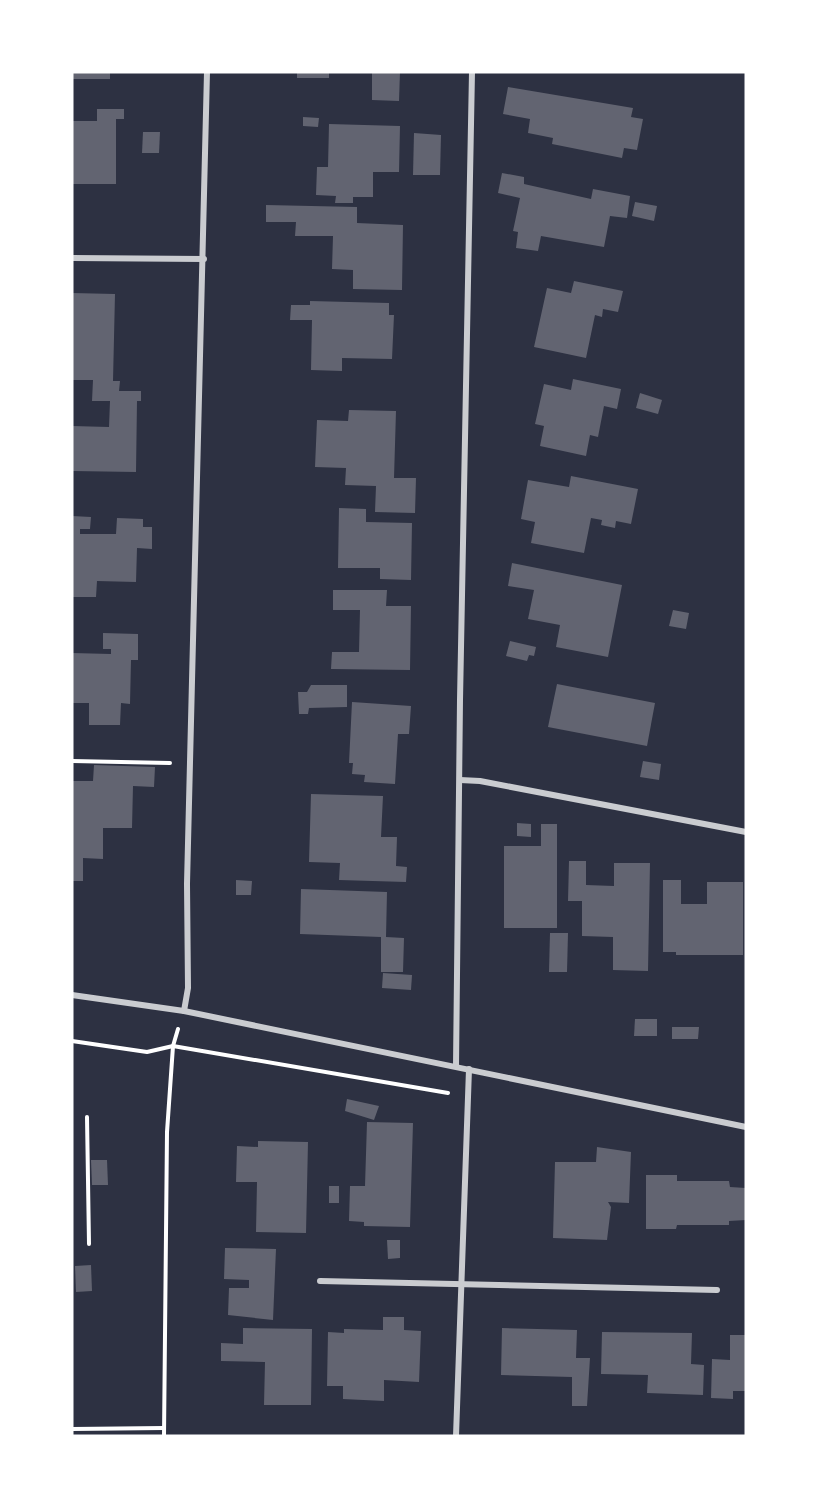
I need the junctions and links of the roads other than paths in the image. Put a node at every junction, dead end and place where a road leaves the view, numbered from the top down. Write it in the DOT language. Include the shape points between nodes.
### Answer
graph roads {
  1 [pos="207,72"];
  2 [pos="472,72"];
  3 [pos="72,258"];
  4 [pos="204,259"];
  5 [pos="460,780"];
  6 [pos="746,832"];
  7 [pos="72,994"];
  8 [pos="184,1011"];
  9 [pos="456,1066"];
  10 [pos="469,1069"];
  11 [pos="746,1126"];
  12 [pos="320,1281"];
  13 [pos="461,1283"];
  14 [pos="717,1290"];
  15 [pos="456,1436"];
  1 -- 4 [label="street"];
  2 -- 5 [label="street"];
  3 -- 4 [label="street"];
  4 -- 8 [label="street" via="188,988"];
  5 -- 6 [label="street"];
  5 -- 9 [label="street"];
  7 -- 8 [label="street"];
  8 -- 9 [label="street"];
  9 -- 10 [label="street"];
  10 -- 11 [label="street"];
  10 -- 13 [label="street"];
  12 -- 13 [label="street"];
  13 -- 14 [label="street"];
  13 -- 15 [label="street"];
}
